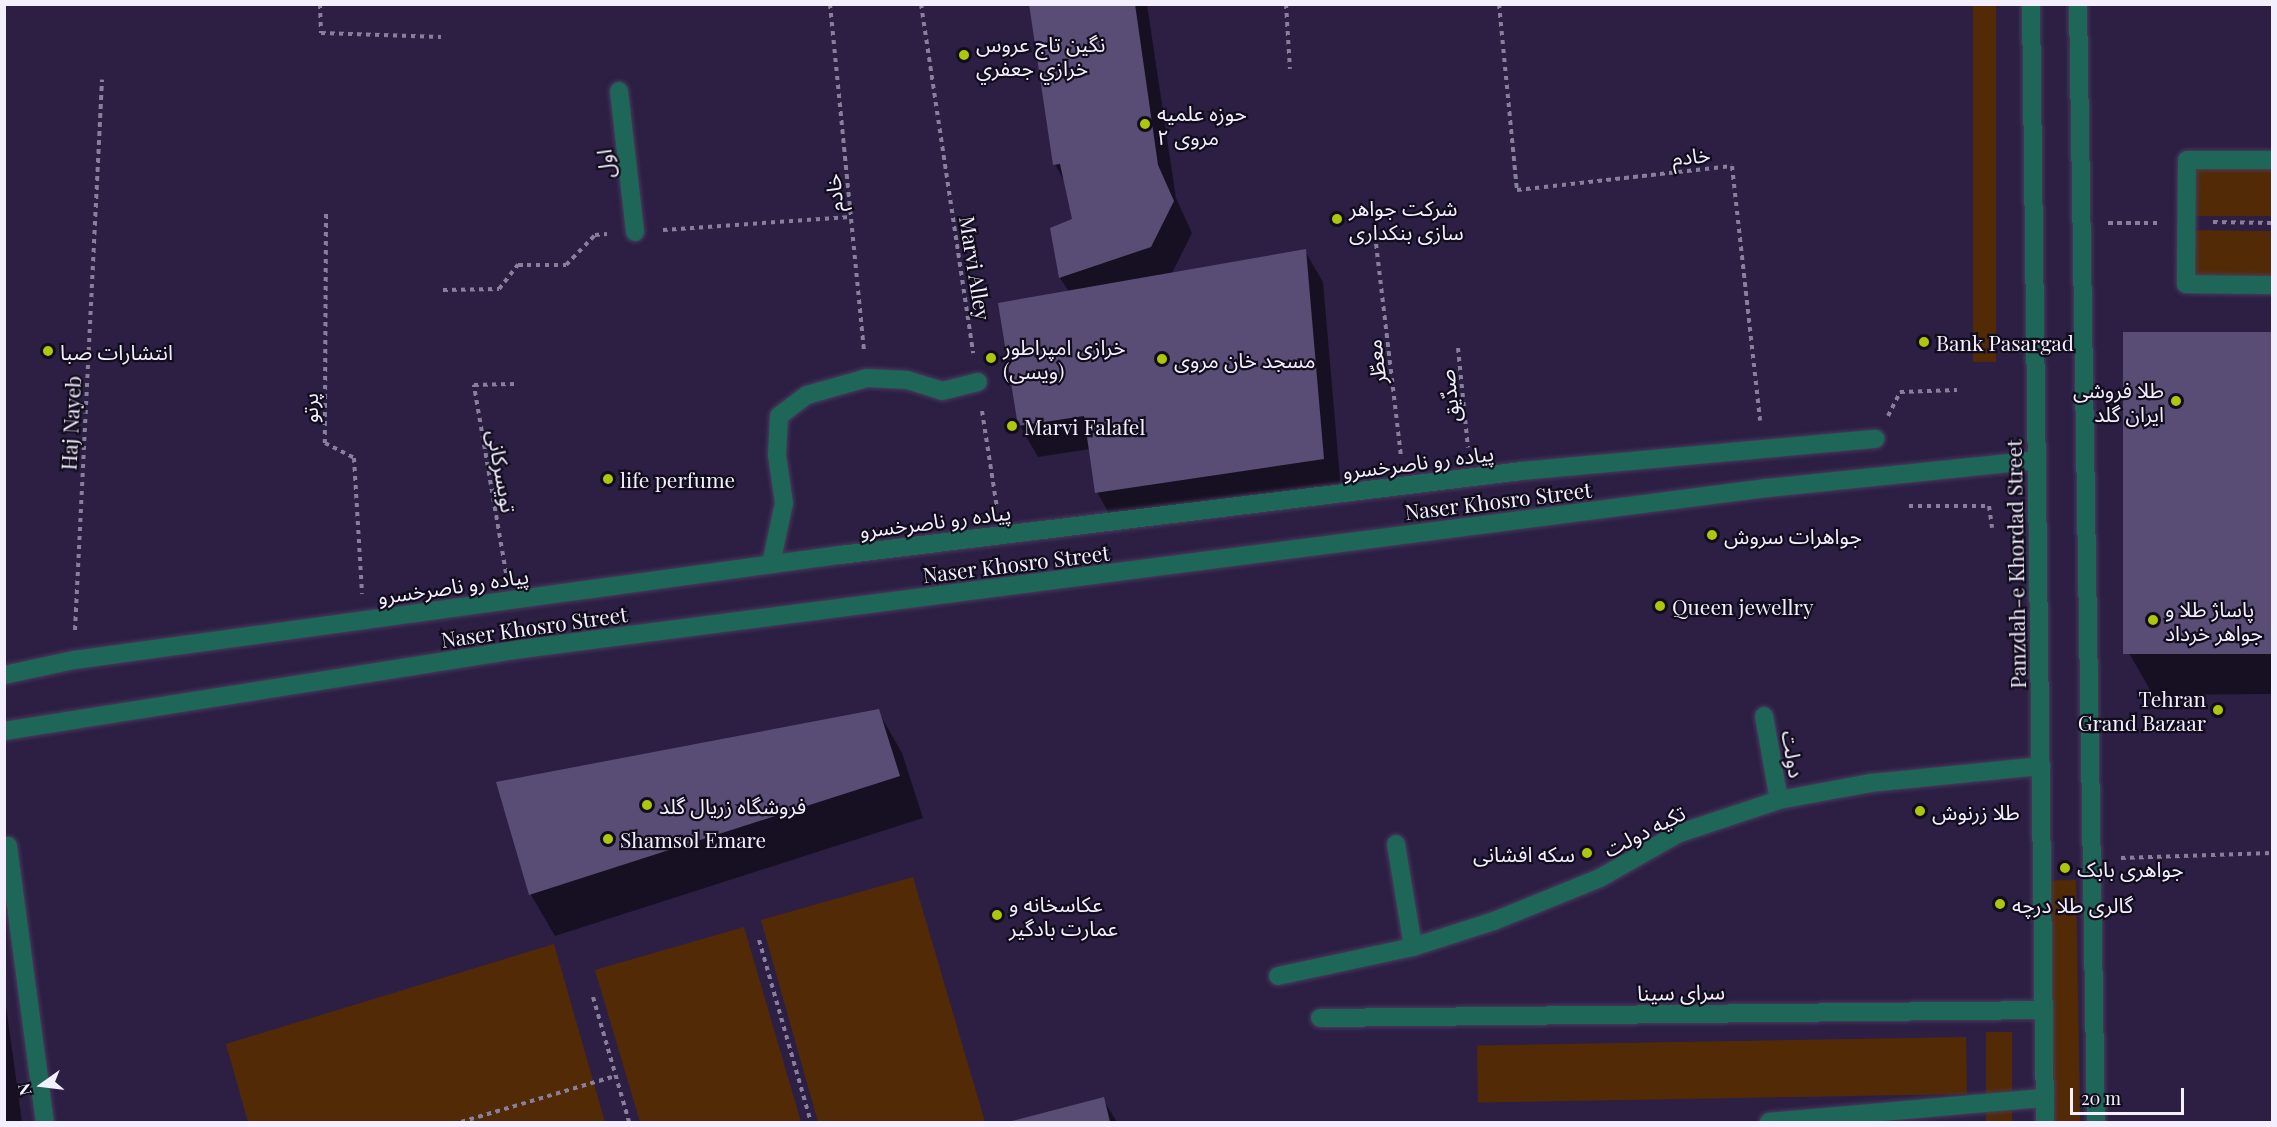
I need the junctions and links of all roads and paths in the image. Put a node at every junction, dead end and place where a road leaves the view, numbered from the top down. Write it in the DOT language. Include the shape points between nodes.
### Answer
graph roads {
  1 [pos="320,4"];
  2 [pos="830,4"];
  3 [pos="921,4"];
  4 [pos="1286,4"];
  5 [pos="1498,4"];
  6 [pos="2031,4"];
  7 [pos="2078,4"];
  8 [pos="441,37"];
  9 [pos="1290,69"];
  10 [pos="102,80"];
  11 [pos="619,91"];
  12 [pos="2272,160"];
  13 [pos="326,214"];
  14 [pos="2187,222"];
  15 [pos="2272,223"];
  16 [pos="634,232"];
  17 [pos="1375,235"];
  18 [pos="2272,285"];
  19 [pos="1458,348"];
  20 [pos="867,378"];
  21 [pos="978,382"];
  22 [pos="514,384"];
  23 [pos="1957,390"];
  24 [pos="1900,392"];
  25 [pos="1876,439"];
  26 [pos="1763,449"];
  27 [pos="2037,460"];
  28 [pos="1471,477"];
  29 [pos="1405,485"];
  30 [pos="1909,506"];
  31 [pos="1992,528"];
  32 [pos="1001,535"];
  33 [pos="771,564"];
  34 [pos="512,600"];
  35 [pos="364,621"];
  36 [pos="74,660"];
  37 [pos="4,675"];
  38 [pos="1764,716"];
  39 [pos="4,731"];
  40 [pos="2041,766"];
  41 [pos="1779,800"];
  42 [pos="1396,844"];
  43 [pos="4,847"];
  44 [pos="2272,852"];
  45 [pos="2092,859"];
  46 [pos="759,940"];
  47 [pos="1413,947"];
  48 [pos="1278,976"];
  49 [pos="593,997"];
  50 [pos="2043,1010"];
  51 [pos="1320,1018"];
  52 [pos="615,1076"];
  53 [pos="2044,1098"];
  54 [pos="45,1122"];
  55 [pos="461,1122"];
  56 [pos="628,1122"];
  57 [pos="811,1122"];
  58 [pos="1769,1122"];
  59 [pos="2045,1122"];
  60 [pos="2096,1122"];
  1 -- 8 [label="path" via="321,33"];
  2 -- 20 [label="path, خادم"];
  3 -- 21 [label="path, Marvi Alley"];
  4 -- 9 [label="path"];
  5 -- 26 [label="path, خادم" via="1517,190 1732,166"];
  6 -- 27 [label="street, Panzdah-e Khordad Street"];
  7 -- 45 [label="street"];
  10 -- 36 [label="path, Haj Nayeb"];
  11 -- 16 [label="street, اول"];
  12 -- 14 [label="street" via="2187,160"];
  13 -- 35 [label="path, پرتو" via="325,443 354,458"];
  14 -- 15 [label="path"];
  14 -- 18 [label="street" via="2186,284"];
  17 -- 29 [label="path, معطّر"];
  19 -- 28 [label="path, صدّیق"];
  20 -- 21 [label="street" via="907,380 942,391"];
  20 -- 33 [label="street" via="807,394 779,416 777,455 784,503"];
  21 -- 32 [label="path, Marvi Alley"];
  22 -- 34 [label="path, تویسرکانی" via="474,385 483,454"];
  23 -- 24 [label="path"];
  25 -- 26 [label="street, پیاده رو ناصرخسرو"];
  26 -- 28 [label="street, پیاده رو ناصرخسرو"];
  27 -- 39 [label="street, Naser Khosro Street" via="1767,488 522,649"];
  27 -- 40 [label="street, Panzdah-e Khordad Street"];
  28 -- 29 [label="street, پیاده رو ناصرخسرو"];
  29 -- 32 [label="street, پیاده رو ناصرخسرو"];
  30 -- 31 [label="path" via="1989,506"];
  32 -- 33 [label="street, پیاده رو ناصرخسرو"];
  33 -- 34 [label="street, پیاده رو ناصرخسرو"];
  34 -- 35 [label="street, پیاده رو ناصرخسرو"];
  35 -- 36 [label="street, پیاده رو ناصرخسرو"];
  36 -- 37 [label="street, پیاده رو ناصرخسرو"];
  38 -- 41 [label="street, دولت"];
  40 -- 41 [label="street, تکیه دولت" via="1871,783"];
  40 -- 50 [label="street, Panzdah-e Khordad Street"];
  41 -- 47 [label="street, تکیه دولت" via="1677,834 1600,878 1494,921"];
  42 -- 47 [label="street"];
  43 -- 54 [label="street" via="8,846"];
  44 -- 45 [label="path"];
  45 -- 60 [label="street"];
  46 -- 57 [label="path"];
  47 -- 48 [label="street, تکیه دولت"];
  49 -- 52 [label="path"];
  50 -- 51 [label="street, سرای سینا"];
  50 -- 53 [label="street, Panzdah-e Khordad Street"];
  52 -- 55 [label="path"];
  52 -- 56 [label="path"];
  53 -- 58 [label="street"];
  53 -- 59 [label="street, Panzdah-e Khordad Street"];
}
